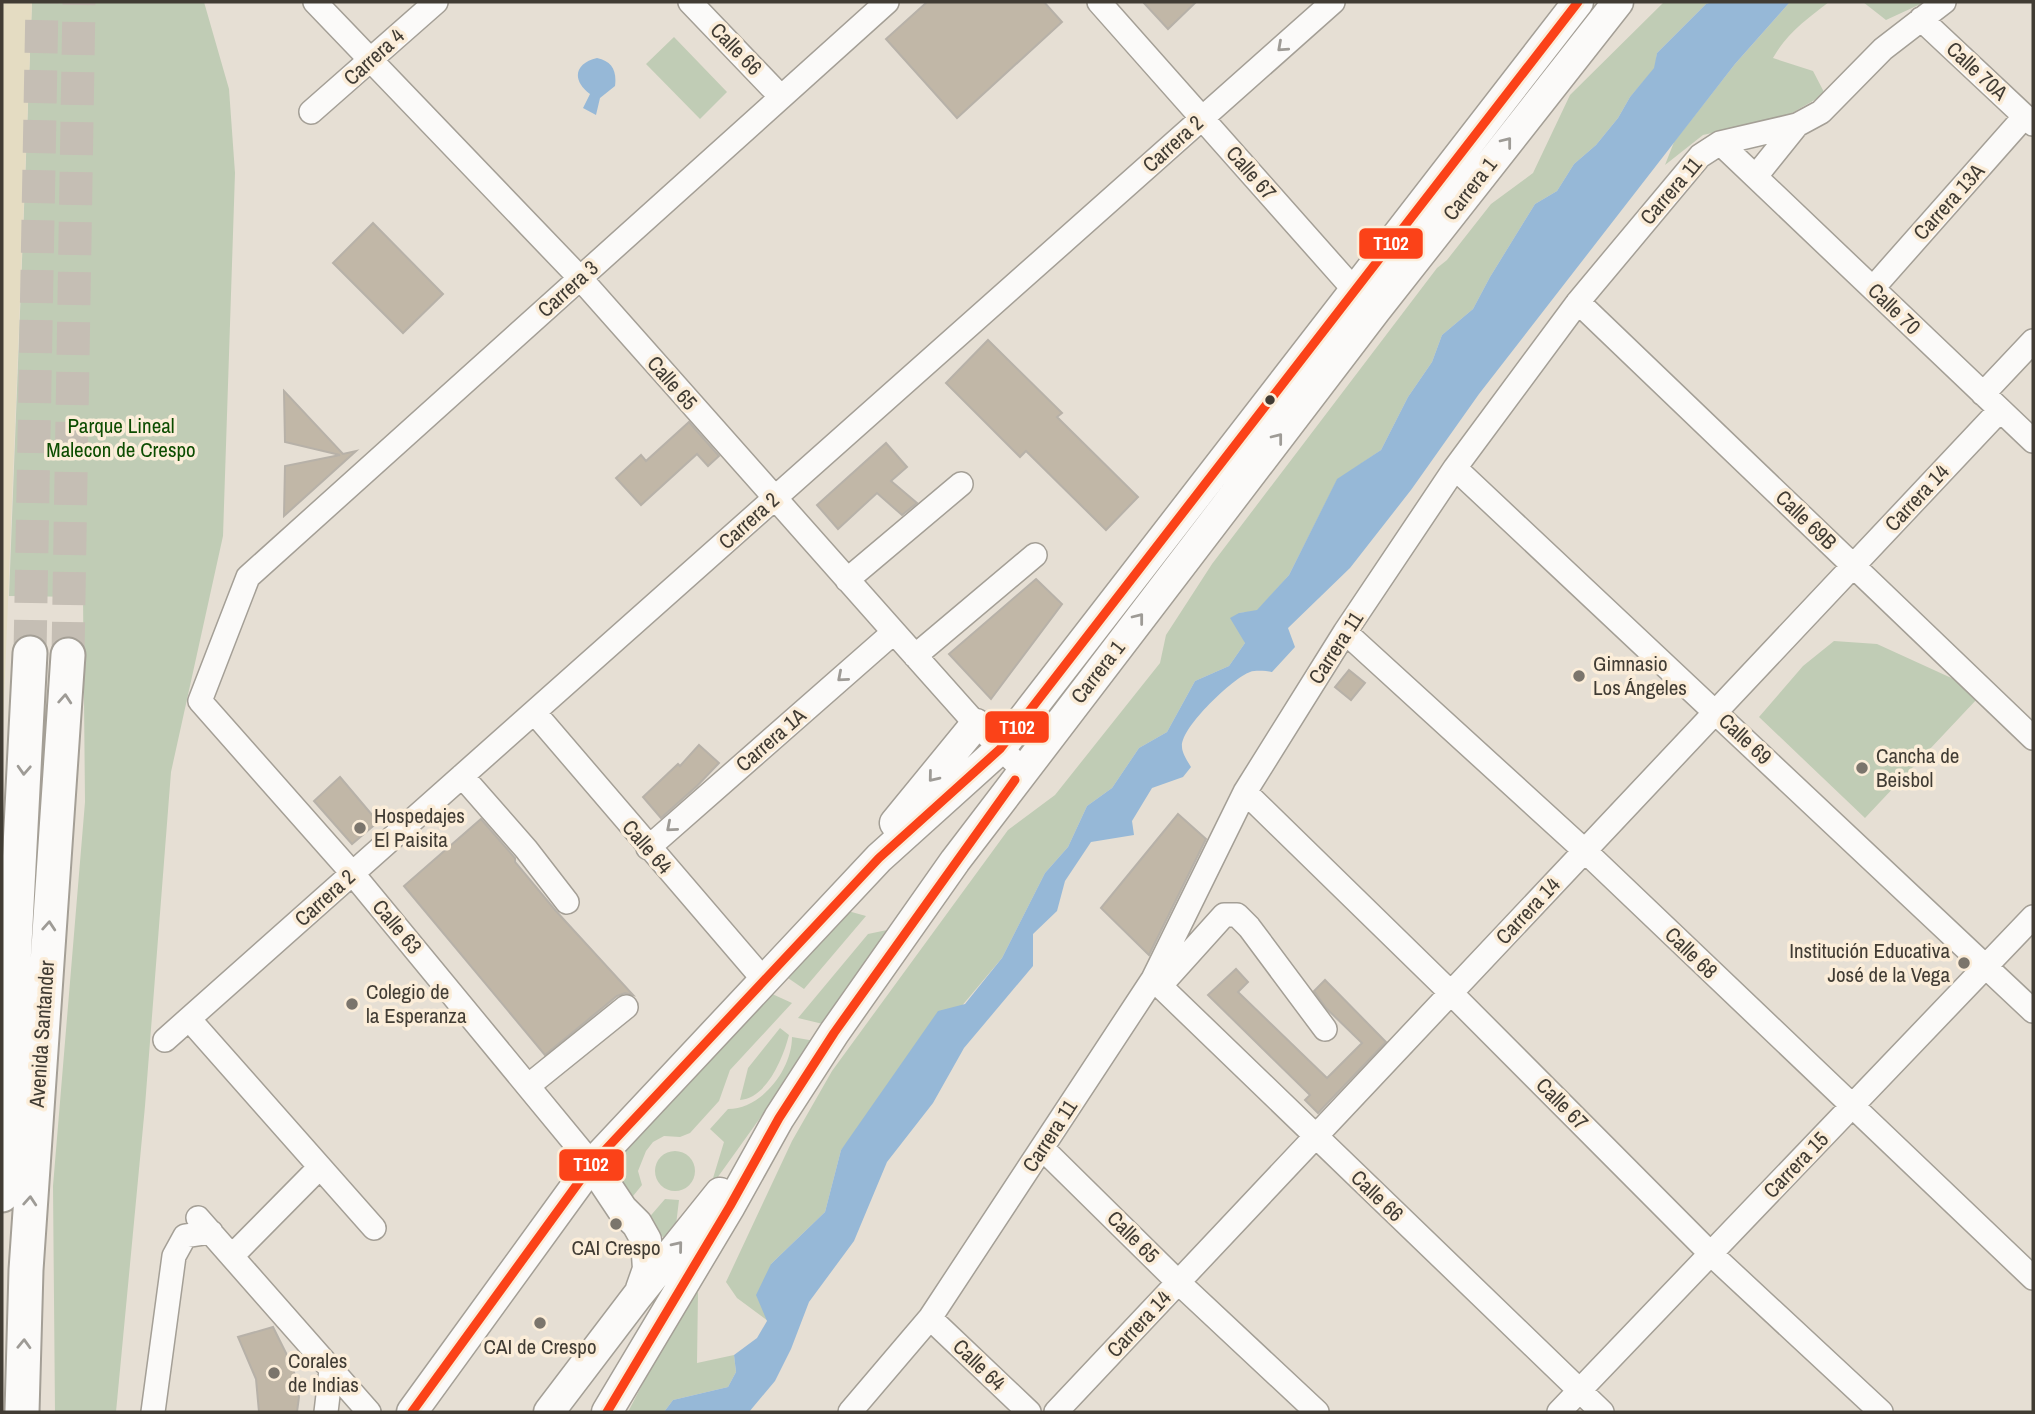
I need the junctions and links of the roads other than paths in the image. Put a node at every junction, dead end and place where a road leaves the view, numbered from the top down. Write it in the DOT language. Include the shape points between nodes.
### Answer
graph roads {
  1 [pos="315,2"];
  2 [pos="436,2"];
  3 [pos="690,2"];
  4 [pos="887,2"];
  5 [pos="1099,2"];
  6 [pos="1333,2"];
  7 [pos="1578,2"];
  8 [pos="1618,2"];
  9 [pos="1944,2"];
  10 [pos="1921,19"];
  11 [pos="371,60"];
  12 [pos="781,97"];
  13 [pos="311,112"];
  14 [pos="1203,118"];
  15 [pos="2029,120"];
  16 [pos="1797,124"];
  17 [pos="1720,143"];
  18 [pos="1756,176"];
  19 [pos="580,278"];
  20 [pos="1873,288"];
  21 [pos="1354,290"];
  22 [pos="1578,302"];
  23 [pos="1375,311"];
  24 [pos="2033,341"];
  25 [pos="1983,394"];
  26 [pos="2000,410"];
  27 [pos="2033,441"];
  28 [pos="1455,468"];
  29 [pos="961,484"];
  30 [pos="774,499"];
  31 [pos="1035,555"];
  32 [pos="1854,566"];
  33 [pos="248,577"];
  34 [pos="847,580"];
  35 [pos="894,632"];
  36 [pos="1346,632"];
  37 [pos="30,653"];
  38 [pos="68,655"];
  39 [pos="915,656"];
  40 [pos="1716,711"];
  41 [pos="534,712"];
  42 [pos="976,724"];
  43 [pos="2033,738"];
  44 [pos="1000,749"];
  45 [pos="1023,770"];
  46 [pos="462,776"];
  47 [pos="1245,792"];
  48 [pos="648,848"];
  49 [pos="1585,851"];
  50 [pos="878,858"];
  51 [pos="352,874"];
  52 [pos="567,902"];
  53 [pos="2033,917"];
  54 [pos="1986,967"];
  55 [pos="763,979"];
  56 [pos="1156,982"];
  57 [pos="1451,992"];
  58 [pos="626,1007"];
  59 [pos="2033,1011"];
  60 [pos="189,1019"];
  61 [pos="1325,1029"];
  62 [pos="165,1040"];
  63 [pos="528,1086"];
  64 [pos="1852,1106"];
  65 [pos="779,1118"];
  66 [pos="1315,1137"];
  67 [pos="1042,1148"];
  68 [pos="592,1164"];
  69 [pos="320,1167"];
  70 [pos="2,1195"];
  71 [pos="622,1209"];
  72 [pos="557,1213"];
  73 [pos="374,1228"];
  74 [pos="1711,1254"];
  75 [pos="233,1255"];
  76 [pos="2033,1278"];
  77 [pos="1178,1282"];
  78 [pos="638,1295"];
  79 [pos="930,1318"];
  80 [pos="331,1370"];
  81 [pos="442,1371"];
  82 [pos="1580,1391"];
  83 [pos="22,1412"];
  84 [pos="153,1412"];
  85 [pos="326,1412"];
  86 [pos="369,1412"];
  87 [pos="412,1412"];
  88 [pos="434,1412"];
  89 [pos="549,1412"];
  90 [pos="607,1412"];
  91 [pos="850,1412"];
  92 [pos="1029,1412"];
  93 [pos="1056,1412"];
  94 [pos="1317,1412"];
  95 [pos="1559,1412"];
  96 [pos="1602,1412"];
  97 [pos="1881,1412"];
  1 -- 11 [label="street, Calle 65"];
  2 -- 11 [label="street, Carrera 4"];
  3 -- 12 [label="street, Calle 66"];
  4 -- 12 [label="street, Carrera 3"];
  5 -- 14 [label="street, Calle 67"];
  6 -- 14 [label="street, Carrera 2, one-way"];
  7 -- 21 [label="main road, Carrera 1"];
  23 -- 8 [label="main road, Carrera 1, one-way"];
  9 -- 10 [label="street, Carrera 11"];
  10 -- 15 [label="street, Calle 70A"];
  10 -- 16 [label="street, Carrera 11" via="1883,49 1821,112"];
  11 -- 13 [label="street, Carrera 4"];
  11 -- 19 [label="street, Calle 65"];
  12 -- 19 [label="street, Carrera 3"];
  14 -- 21 [label="street, Calle 67"];
  14 -- 30 [label="street, Carrera 2"];
  15 -- 20 [label="street, Carrera 13A"];
  16 -- 17 [label="street, Carrera 11"];
  16 -- 18 [label="street"];
  17 -- 18 [label="street, Calle 70"];
  17 -- 22 [label="street, Carrera 11" via="1689,168"];
  18 -- 20 [label="street, Calle 70"];
  19 -- 30 [label="street, Calle 65"];
  19 -- 33 [label="street, Carrera 3"];
  20 -- 25 [label="street, Calle 70"];
  21 -- 23 [label="street, Calle 67"];
  21 -- 44 [label="main road, Carrera 1"];
  22 -- 28 [label="street, Carrera 11"];
  22 -- 32 [label="street, Calle 69B"];
  45 -- 23 [label="main road, Carrera 1, one-way"];
  24 -- 25 [label="street"];
  25 -- 26 [label="street, Calle 70"];
  26 -- 27 [label="street, Calle 70"];
  26 -- 32 [label="street, Carrera 14"];
  28 -- 36 [label="street, Carrera 11"];
  28 -- 40 [label="street, Calle 69"];
  29 -- 34 [label="street"];
  30 -- 34 [label="street, Calle 65"];
  30 -- 41 [label="street, Carrera 2"];
  31 -- 39 [label="street"];
  32 -- 40 [label="street, Carrera 14"];
  32 -- 43 [label="street, Calle 69B"];
  33 -- 51 [label="street, Calle 63" via="200,701"];
  34 -- 35 [label="street, Calle 65"];
  35 -- 39 [label="street, Calle 65"];
  35 -- 48 [label="street, Carrera 1A, one-way"];
  36 -- 47 [label="street, Carrera 11"];
  36 -- 49 [label="street, Calle 68"];
  37 -- 70 [label="highway, Avenida Santander, one-way"];
  83 -- 38 [label="highway, Avenida Santander, one-way" via="26,1269"];
  39 -- 42 [label="street, Calle 65"];
  40 -- 49 [label="street, Carrera 14"];
  40 -- 54 [label="street, Calle 69"];
  41 -- 46 [label="street, Carrera 2"];
  41 -- 48 [label="street, Calle 64"];
  42 -- 44 [label="street, Calle 65"];
  42 -- 50 [label="main road, one-way" via="892,827"];
  44 -- 45 [label="street, Calle 65"];
  44 -- 50 [label="main road, Carrera 1"];
  45 -- 65 [label="main road, Carrera 1" via="834,1033"];
  46 -- 51 [label="street, Carrera 2"];
  46 -- 52 [label="street"];
  47 -- 56 [label="street, Carrera 11"];
  47 -- 57 [label="street, Calle 67"];
  48 -- 55 [label="street, Calle 64"];
  49 -- 57 [label="street, Carrera 14"];
  49 -- 64 [label="street, Calle 68"];
  50 -- 55 [label="main road, Carrera 1"];
  51 -- 60 [label="street, Carrera 2"];
  51 -- 63 [label="street, Calle 63"];
  53 -- 54 [label="street, Carrera 15"];
  54 -- 59 [label="street, Calle 69"];
  54 -- 64 [label="street, Carrera 15"];
  55 -- 68 [label="main road, Carrera 1"];
  56 -- 61 [label="street" via="1224,915 1237,915"];
  56 -- 66 [label="street, Calle 66"];
  56 -- 67 [label="street, Carrera 11"];
  57 -- 66 [label="street, Carrera 14"];
  57 -- 74 [label="street, Calle 67"];
  58 -- 63 [label="street"];
  60 -- 62 [label="street, Carrera 2"];
  60 -- 69 [label="street"];
  63 -- 68 [label="street, Calle 63"];
  64 -- 74 [label="street, Carrera 15"];
  64 -- 76 [label="street, Calle 68"];
  78 -- 65 [label="main road, one-way"];
  65 -- 90 [label="main road, Carrera 1"];
  66 -- 77 [label="street, Carrera 14"];
  66 -- 82 [label="street, Calle 66"];
  67 -- 77 [label="street, Calle 65"];
  67 -- 79 [label="street, Carrera 11"];
  68 -- 71 [label="main road"];
  68 -- 72 [label="main road, Carrera 1"];
  69 -- 73 [label="street"];
  69 -- 75 [label="street"];
  71 -- 72 [label="main road" via="589,1203"];
  71 -- 78 [label="main road" via="642,1232 648,1250 648,1269"];
  72 -- 81 [label="main road, Carrera 1"];
  74 -- 82 [label="street, Carrera 15"];
  74 -- 97 [label="street, Calle 67"];
  75 -- 80 [label="street"];
  75 -- 84 [label="street" via="205,1225 178,1245"];
  77 -- 93 [label="street, Carrera 14"];
  77 -- 94 [label="street, Calle 65"];
  78 -- 89 [label="main road"];
  79 -- 91 [label="street, Carrera 11"];
  79 -- 92 [label="street, Calle 64"];
  80 -- 85 [label="street"];
  80 -- 86 [label="street"];
  81 -- 87 [label="main road, Carrera 1"];
  81 -- 88 [label="main road"];
  82 -- 95 [label="street, Carrera 15"];
  82 -- 96 [label="street, Calle 66"];
}
